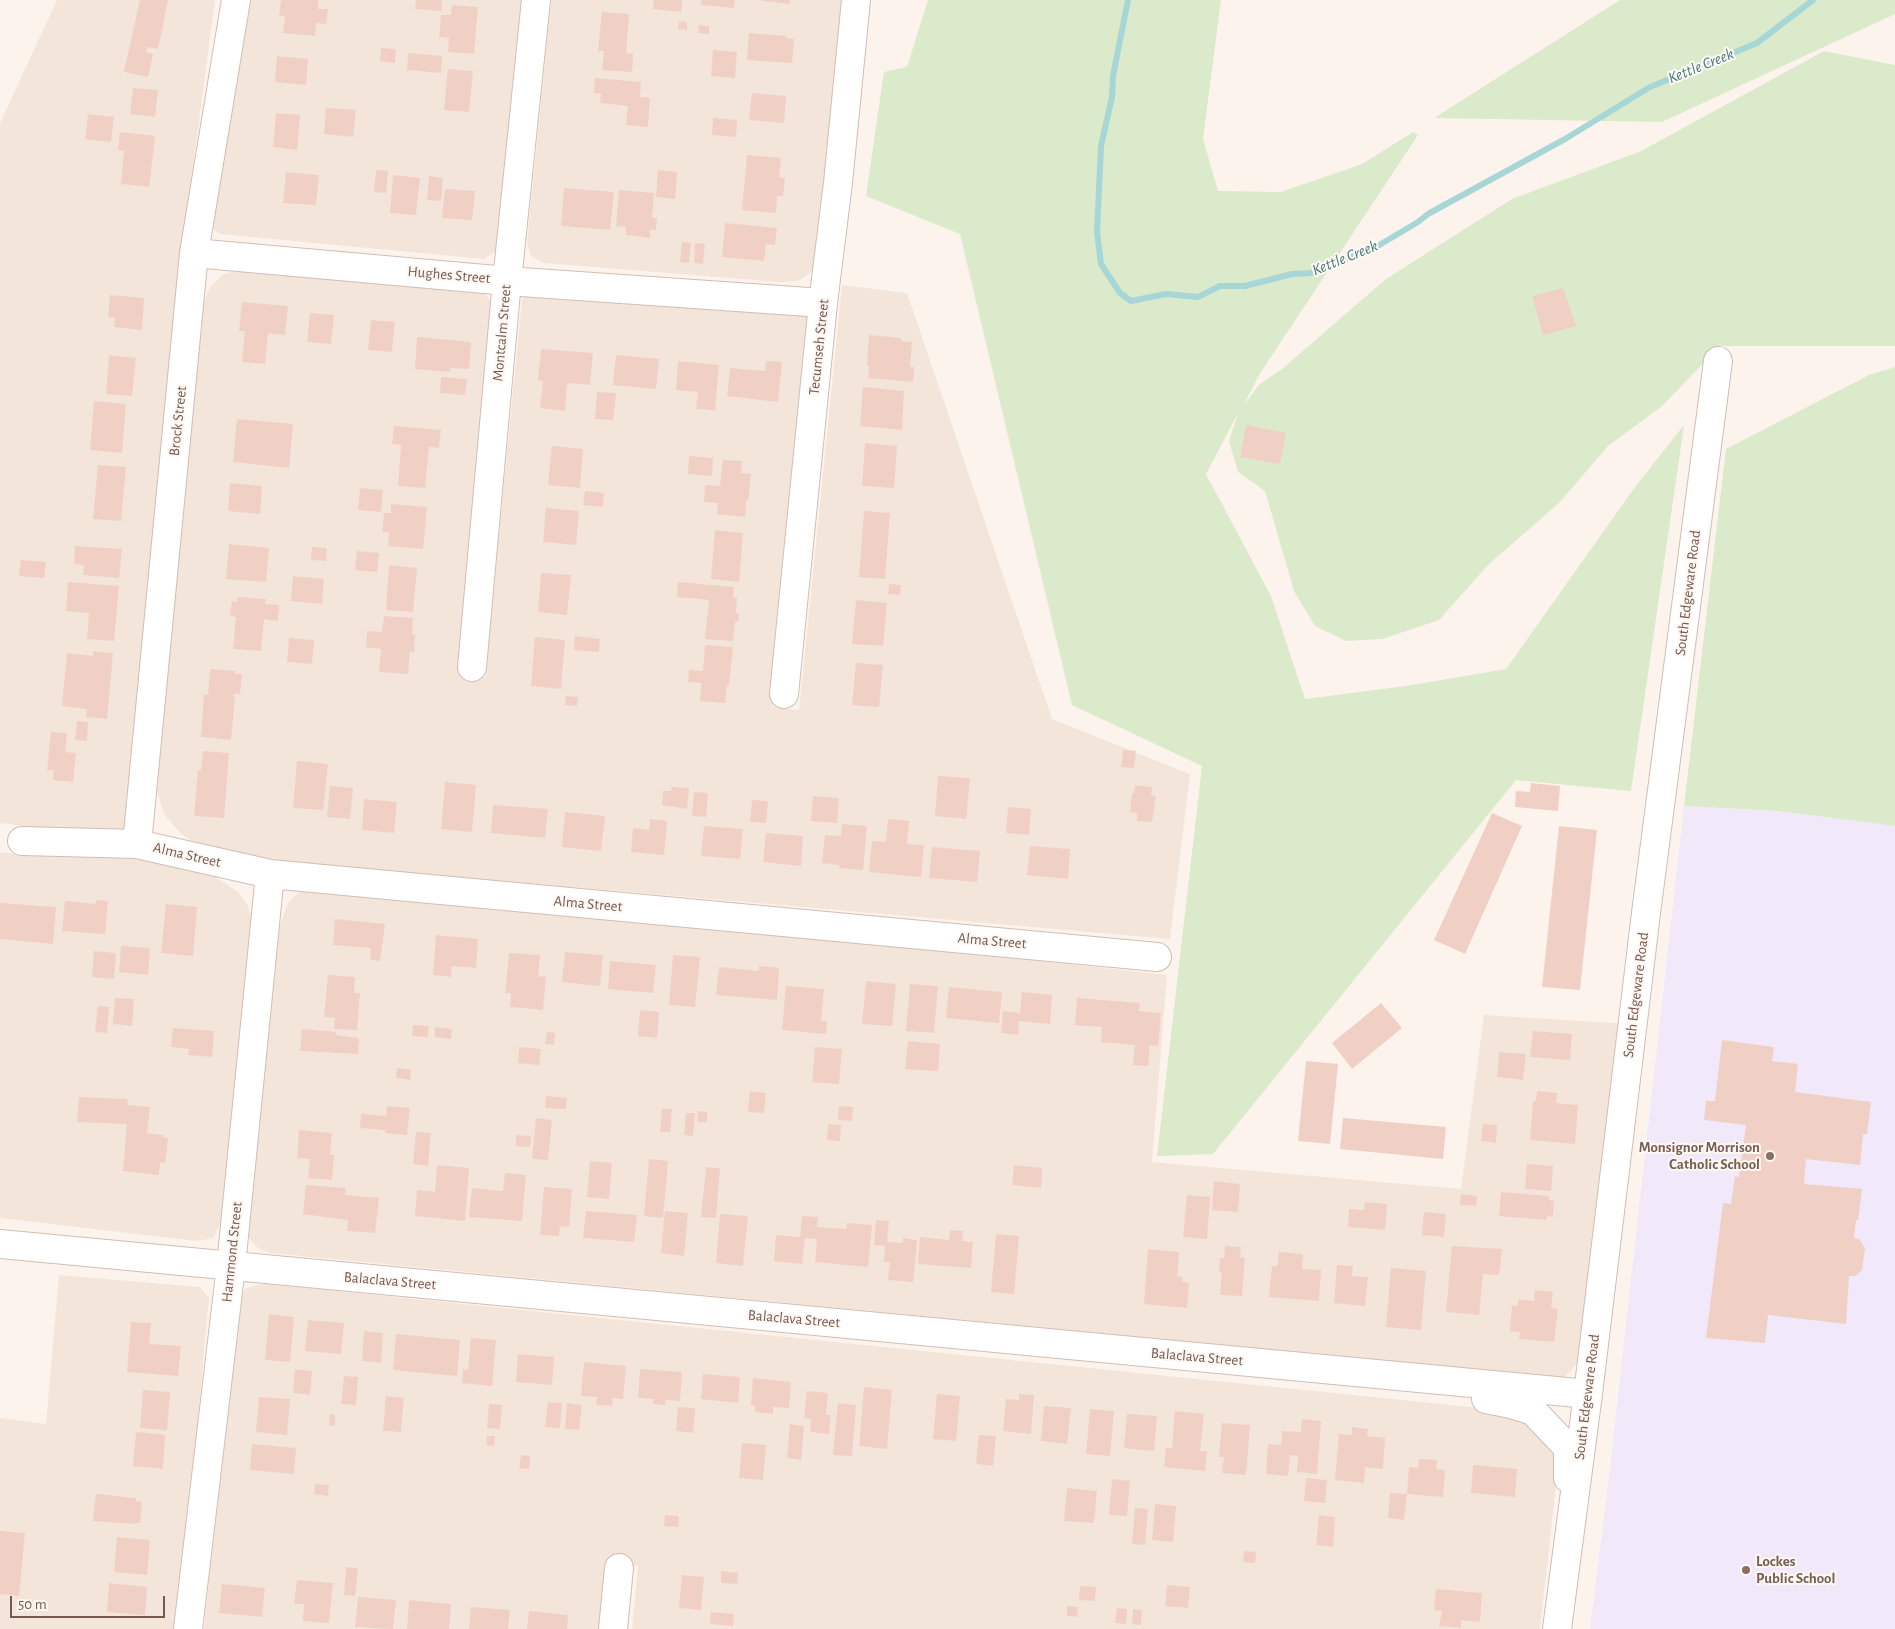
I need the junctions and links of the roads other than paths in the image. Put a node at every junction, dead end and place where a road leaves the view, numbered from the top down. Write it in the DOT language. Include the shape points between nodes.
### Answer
graph roads {
  1 [pos="236,0"];
  2 [pos="536,0"];
  3 [pos="856,0"];
  4 [pos="194,253"];
  5 [pos="507,281"];
  6 [pos="823,303"];
  7 [pos="1718,361"];
  8 [pos="472,667"];
  9 [pos="784,694"];
  10 [pos="22,841"];
  11 [pos="137,844"];
  12 [pos="270,874"];
  13 [pos="1157,957"];
  14 [pos="0,1244"];
  15 [pos="231,1266"];
  16 [pos="1392,1376"];
  17 [pos="1588,1394"];
  18 [pos="1569,1531"];
  19 [pos="619,1568"];
  20 [pos="188,1629"];
  21 [pos="613,1629"];
  22 [pos="1557,1629"];
  1 -- 4 [label="street, Brock Street"];
  2 -- 5 [label="street, Montcalm Street"];
  3 -- 6 [label="street, Tecumseh Street"];
  4 -- 5 [label="street, Hughes Street"];
  4 -- 11 [label="street, Brock Street"];
  5 -- 6 [label="street, Hughes Street"];
  5 -- 8 [label="street, Montcalm Street"];
  6 -- 9 [label="street, Tecumseh Street"];
  7 -- 17 [label="street, South Edgeware Road" via="1643,933"];
  10 -- 11 [label="street, Alma Street"];
  11 -- 12 [label="street, Alma Street"];
  12 -- 13 [label="street, Alma Street"];
  12 -- 15 [label="street, Hammond Street"];
  14 -- 15 [label="street, Balaclava Street"];
  15 -- 16 [label="street, Balaclava Street"];
  15 -- 20 [label="street, Hammond Street"];
  16 -- 17 [label="street, Balaclava Street"];
  16 -- 18 [label="street" via="1533,1412 1568,1448"];
  17 -- 18 [label="street, South Edgeware Road"];
  18 -- 22 [label="street, South Edgeware Road"];
  19 -- 21 [label="street"];
}
